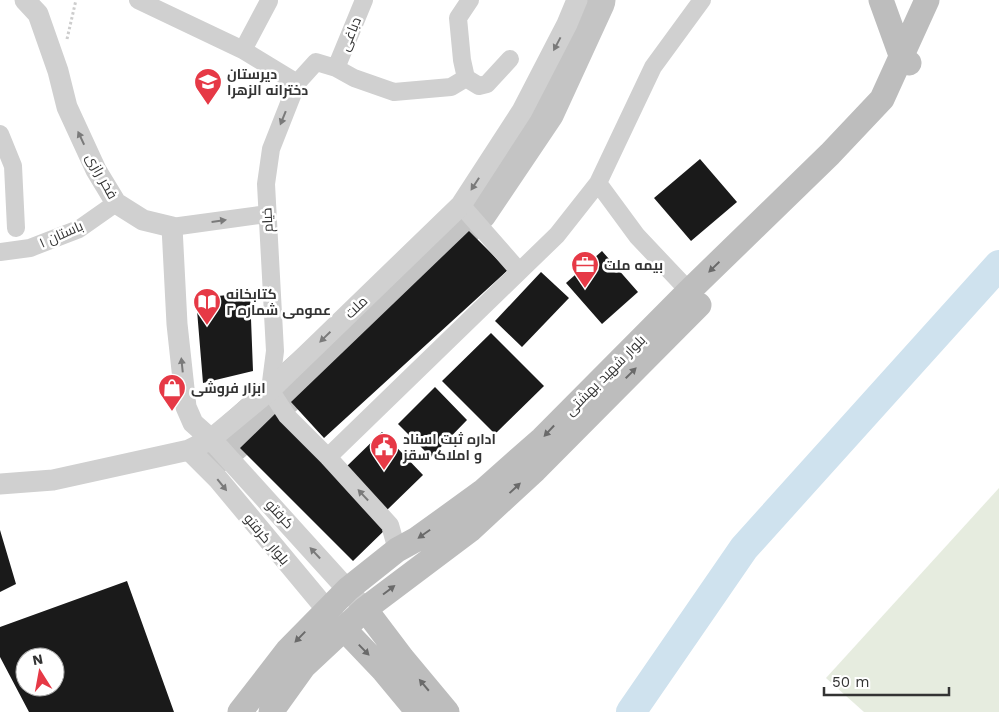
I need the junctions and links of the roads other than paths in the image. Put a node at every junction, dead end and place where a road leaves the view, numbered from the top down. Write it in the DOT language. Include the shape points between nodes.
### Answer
graph roads {
  1 [pos="25,0"];
  2 [pos="138,0"];
  3 [pos="364,0"];
  4 [pos="470,0"];
  5 [pos="578,0"];
  6 [pos="702,0"];
  7 [pos="881,0"];
  8 [pos="927,0"];
  9 [pos="945,0"];
  10 [pos="269,1"];
  11 [pos="243,50"];
  12 [pos="510,59"];
  13 [pos="908,63"];
  14 [pos="336,68"];
  15 [pos="466,78"];
  16 [pos="297,83"];
  17 [pos="0,134"];
  18 [pos="598,183"];
  19 [pos="116,202"];
  20 [pos="461,205"];
  21 [pos="266,214"];
  22 [pos="172,227"];
  23 [pos="16,228"];
  24 [pos="0,252"];
  25 [pos="519,271"];
  26 [pos="689,291"];
  27 [pos="270,390"];
  28 [pos="211,439"];
  29 [pos="189,450"];
  30 [pos="328,457"];
  31 [pos="0,484"];
  32 [pos="396,550"];
  33 [pos="348,589"];
  34 [pos="365,609"];
  35 [pos="326,610"];
  36 [pos="344,628"];
  37 [pos="393,664"];
  38 [pos="240,712"];
  39 [pos="270,712"];
  40 [pos="418,712"];
  41 [pos="447,712"];
  19 -- 1 [label="street, فخر رازی, one-way" via="96,170 68,108 38,14"];
  2 -- 11 [label="street"];
  3 -- 14 [label="street, دباغی"];
  4 -- 15 [label="street" via="458,18"];
  5 -- 20 [label="street, ملت, one-way" via="522,110"];
  6 -- 18 [label="street" via="653,67"];
  7 -- 13 [label="main road"];
  8 -- 13 [label="main road, بلوار شهید بهشتی"];
  9 -- 13 [label="main road, بلوار شهید بهشتی" via="934,28"];
  10 -- 11 [label="street"];
  11 -- 16 [label="street"];
  12 -- 15 [label="street" via="487,84 479,86"];
  13 -- 26 [label="main road, بلوار شهید بهشتی, one-way" via="882,99 830,154"];
  34 -- 13 [label="main road, بلوار شهید بهشتی, one-way" via="470,530 535,470 897,103"];
  14 -- 15 [label="street" via="394,92 451,87"];
  14 -- 16 [label="street, خیام" via="316,62"];
  16 -- 21 [label="street, خیام, one-way" via="270,150"];
  17 -- 23 [label="street" via="13,166"];
  18 -- 25 [label="street" via="557,235"];
  18 -- 26 [label="street" via="637,236"];
  19 -- 22 [label="street, فخر رازی" via="143,220"];
  19 -- 24 [label="street, باستان ۱" via="79,229 30,248"];
  20 -- 25 [label="street"];
  20 -- 27 [label="street, ملت, one-way"];
  22 -- 21 [label="street, one-way"];
  21 -- 27 [label="street, خیام" via="275,351"];
  28 -- 22 [label="street, one-way" via="193,424 186,407 177,324"];
  25 -- 30 [label="street"];
  26 -- 32 [label="main road, بلوار شهید بهشتی, one-way" via="542,439 482,492 417,539"];
  27 -- 28 [label="street, ملت"];
  27 -- 30 [label="street" via="287,416"];
  28 -- 29 [label="street, ملت"];
  33 -- 28 [label="street, کرفتو, one-way"];
  29 -- 31 [label="street, ملت" via="54,480"];
  29 -- 35 [label="street, بلوار کرفتو, one-way" via="218,479"];
  32 -- 30 [label="street, one-way" via="390,524"];
  32 -- 33 [label="main road, بلوار شهید بهشتی"];
  33 -- 34 [label="street, کرفتو"];
  33 -- 35 [label="main road, بلوار شهید بهشتی"];
  34 -- 36 [label="main road, بلوار شهید بهشتی"];
  34 -- 37 [label="main road"];
  35 -- 36 [label="street, بلوار کرفتو"];
  35 -- 38 [label="main road, بلوار شهید بهشتی, one-way" via="288,650"];
  36 -- 37 [label="main road, one-way"];
  36 -- 39 [label="main road, بلوار شهید بهشتی" via="304,666"];
  37 -- 40 [label="main road"];
  41 -- 37 [label="main road, one-way"];
}
